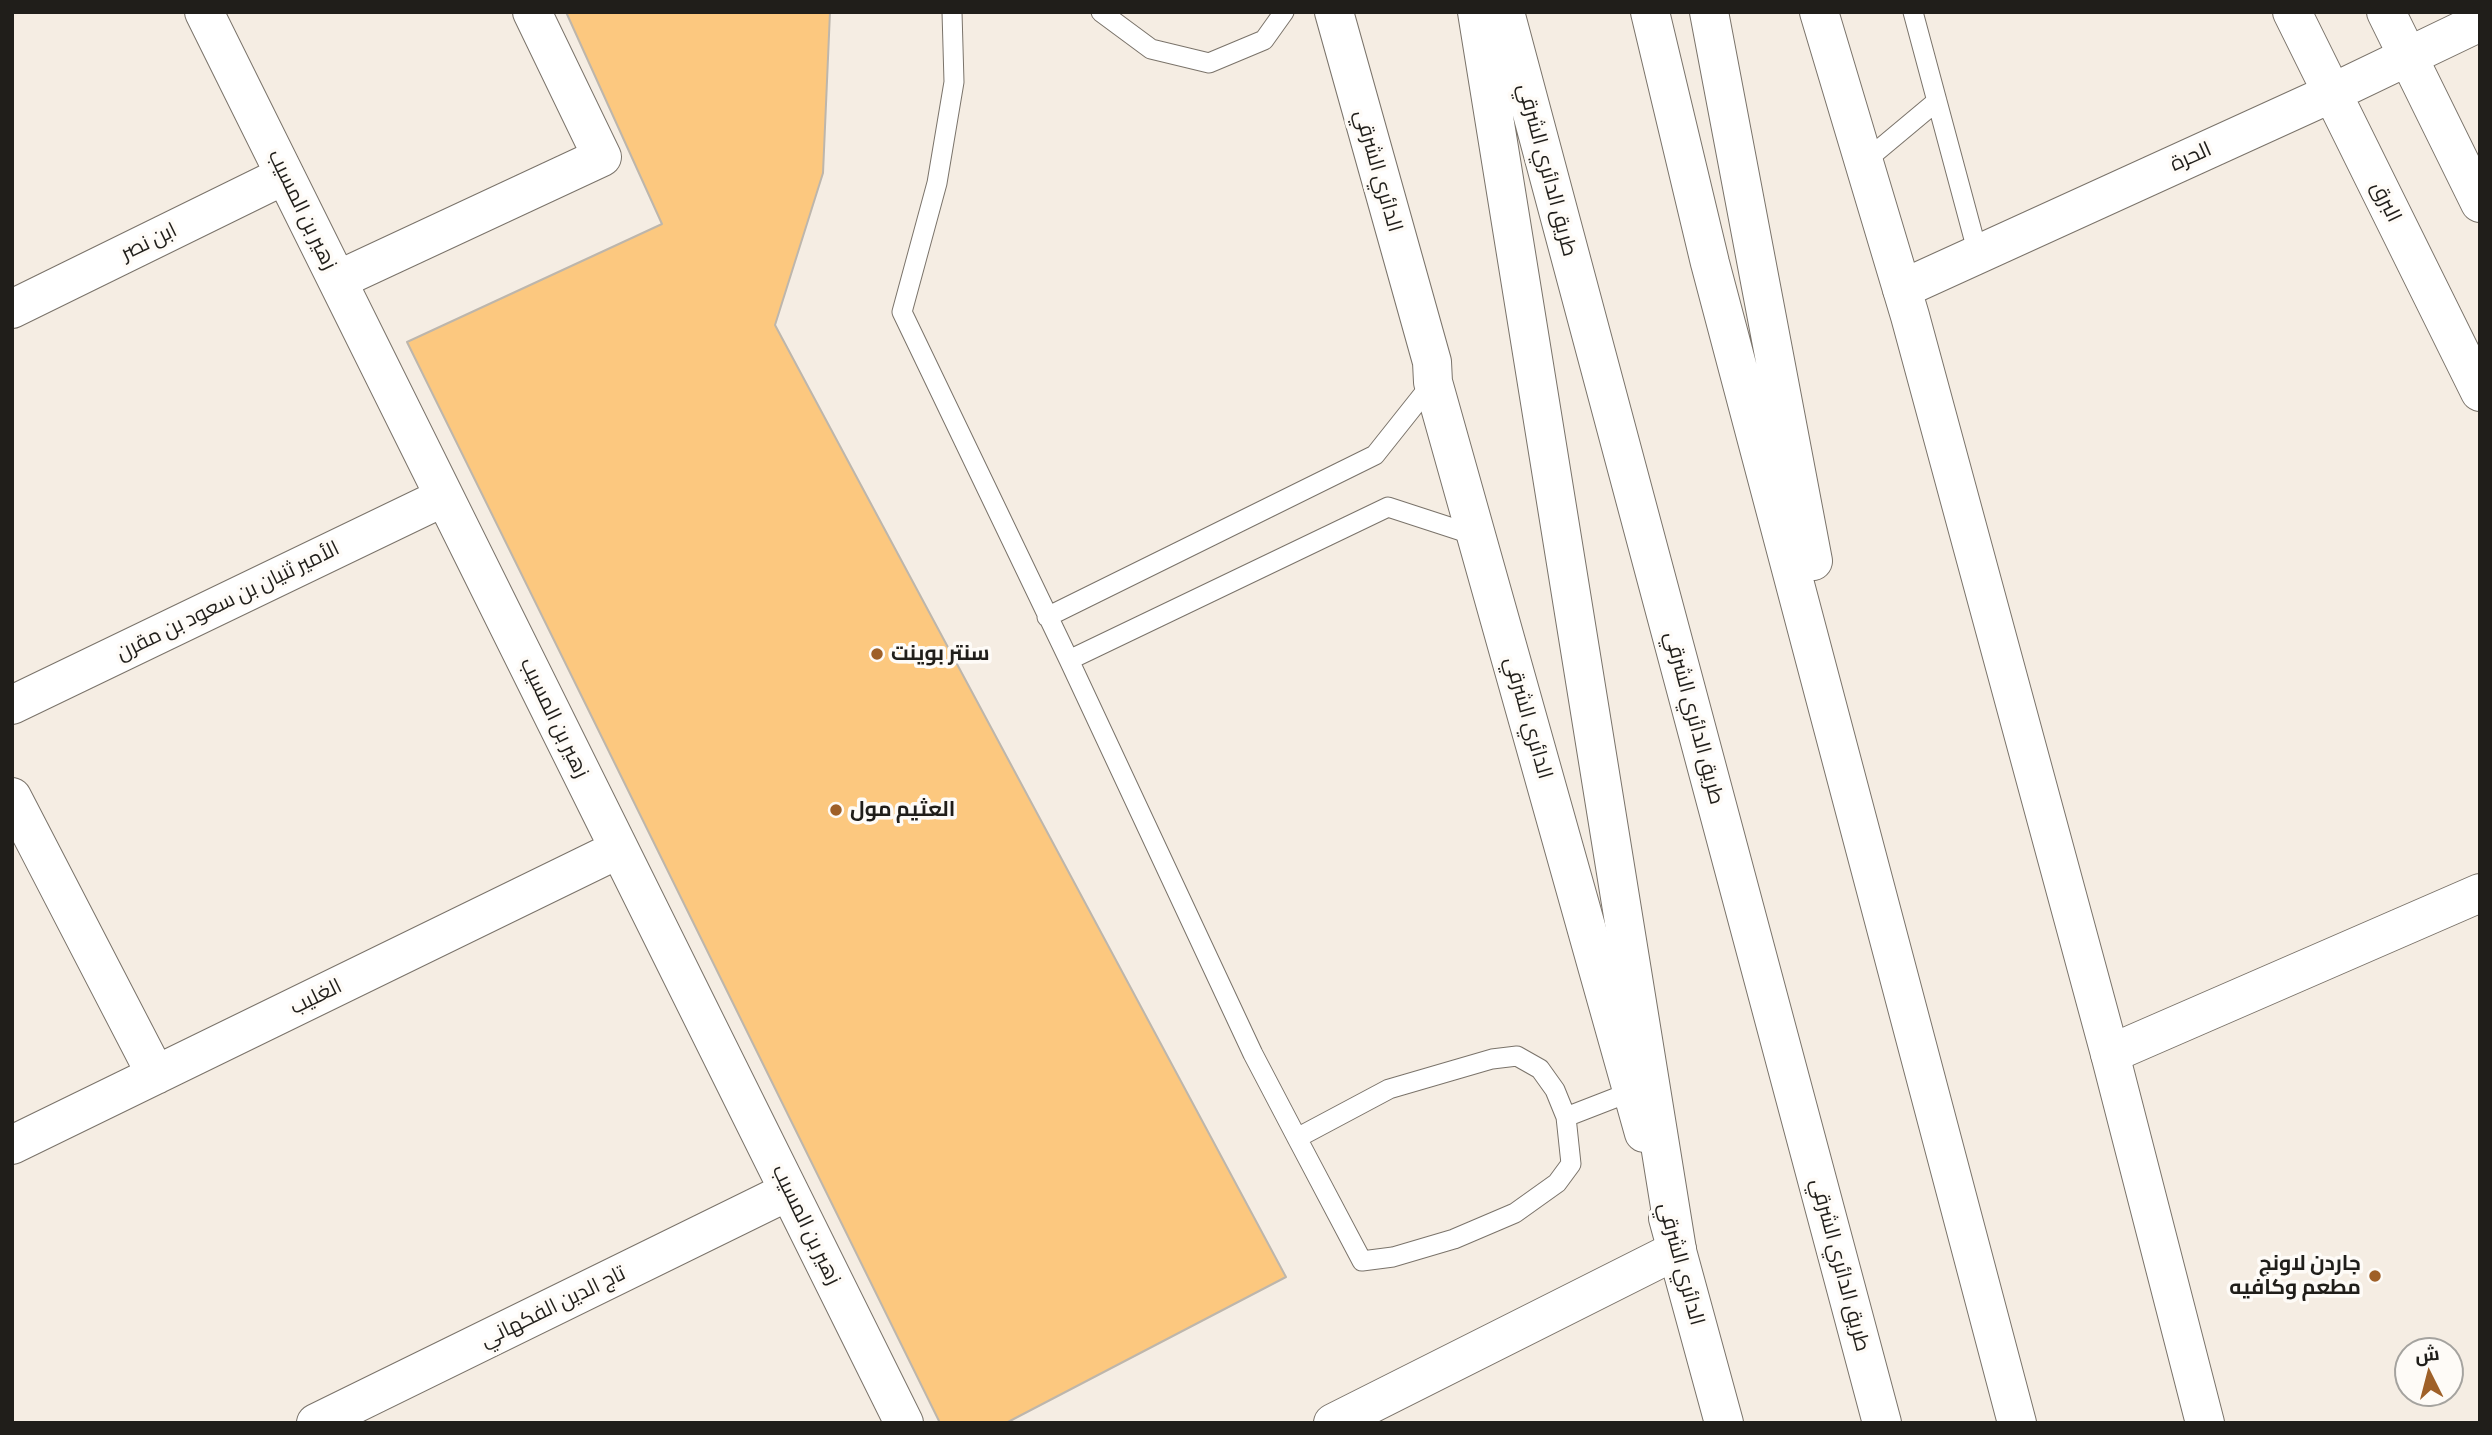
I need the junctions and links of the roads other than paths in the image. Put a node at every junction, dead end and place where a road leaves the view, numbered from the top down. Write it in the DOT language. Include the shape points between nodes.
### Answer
graph roads {
  1 [pos="204,12"];
  2 [pos="531,12"];
  3 [pos="952,12"];
  4 [pos="1101,12"];
  5 [pos="1284,12"];
  6 [pos="1334,12"];
  7 [pos="1478,12"];
  8 [pos="1505,12"];
  9 [pos="1650,12"];
  10 [pos="1709,12"];
  11 [pos="1819,12"];
  12 [pos="1913,12"];
  13 [pos="2292,12"];
  14 [pos="2386,12"];
  15 [pos="2480,22"];
  16 [pos="2408,56"];
  17 [pos="2332,93"];
  18 [pos="1937,101"];
  19 [pos="1864,162"];
  20 [pos="285,175"];
  21 [pos="2480,203"];
  22 [pos="1978,254"];
  23 [pos="338,281"];
  24 [pos="1902,289"];
  25 [pos="12,309"];
  26 [pos="1433,382"];
  27 [pos="2480,392"];
  28 [pos="444,497"];
  29 [pos="1478,536"];
  30 [pos="1046,617"];
  31 [pos="1069,660"];
  32 [pos="12,705"];
  33 [pos="12,797"];
  34 [pos="620,849"];
  35 [pos="1871,870"];
  36 [pos="2480,893"];
  37 [pos="2109,1054"];
  38 [pos="156,1075"];
  39 [pos="1633,1091"];
  40 [pos="1566,1117"];
  41 [pos="1297,1139"];
  42 [pos="12,1145"];
  43 [pos="789,1191"];
  44 [pos="1677,1250"];
  45 [pos="324,1421"];
  46 [pos="904,1423"];
  47 [pos="1333,1423"];
  48 [pos="1724,1423"];
  49 [pos="1882,1423"];
  50 [pos="2017,1423"];
  51 [pos="2205,1423"];
  1 -- 20 [label="main road, زهير بن المسيب"];
  2 -- 23 [label="main road" via="602,157"];
  3 -- 30 [label="lane" via="954,82 937,183 902,312"];
  4 -- 5 [label="lane" via="1151,48 1209,63 1264,40"];
  6 -- 26 [label="main road, الدائري الشرقي" via="1432,362"];
  7 -- 44 [label="main road"];
  8 -- 49 [label="main road, طريق الدائري الشرقي"];
  9 -- 35 [label="main road" via="1710,263"];
  10 -- 35 [label="main road"];
  11 -- 19 [label="main road"];
  12 -- 18 [label="lane"];
  13 -- 17 [label="main road, البرق"];
  14 -- 16 [label="main road"];
  15 -- 16 [label="main road, الحرة"];
  16 -- 17 [label="main road, الحرة"];
  16 -- 21 [label="main road"];
  17 -- 22 [label="main road, الحرة"];
  17 -- 27 [label="main road, البرق"];
  18 -- 19 [label="lane"];
  18 -- 22 [label="lane"];
  19 -- 24 [label="main road"];
  20 -- 23 [label="main road, زهير بن المسيب"];
  20 -- 25 [label="main road, ابن نصر"];
  22 -- 24 [label="main road, الحرة"];
  23 -- 28 [label="main road, زهير بن المسيب"];
  24 -- 37 [label="main road"];
  26 -- 29 [label="main road, الدائري الشرقي"];
  26 -- 30 [label="lane" via="1375,455"];
  28 -- 32 [label="main road, الأمير ثنيان بن سعود بن مقرن"];
  28 -- 34 [label="main road, زهير بن المسيب"];
  29 -- 31 [label="lane" via="1388,507"];
  29 -- 39 [label="main road, الدائري الشرقي"];
  30 -- 31 [label="lane"];
  31 -- 41 [label="lane"];
  33 -- 38 [label="main road"];
  34 -- 38 [label="main road, الغليب"];
  34 -- 43 [label="main road, زهير بن المسيب"];
  35 -- 50 [label="main road"];
  36 -- 37 [label="main road"];
  37 -- 51 [label="main road"];
  38 -- 42 [label="main road, الغليب"];
  39 -- 40 [label="lane"];
  39 -- 44 [label="main road, الدائري الشرقي"];
  40 -- 41 [label="lane" via="1556,1090 1540,1069 1517,1056 1389,1089"];
  40 -- 41 [label="lane" via="1571,1164 1557,1183 1515,1213 1454,1239 1362,1261"];
  43 -- 45 [label="main road, تاج الدين الفكهاني"];
  43 -- 46 [label="main road, زهير بن المسيب"];
  44 -- 47 [label="main road"];
  44 -- 48 [label="main road, الدائري الشرقي"];
}
